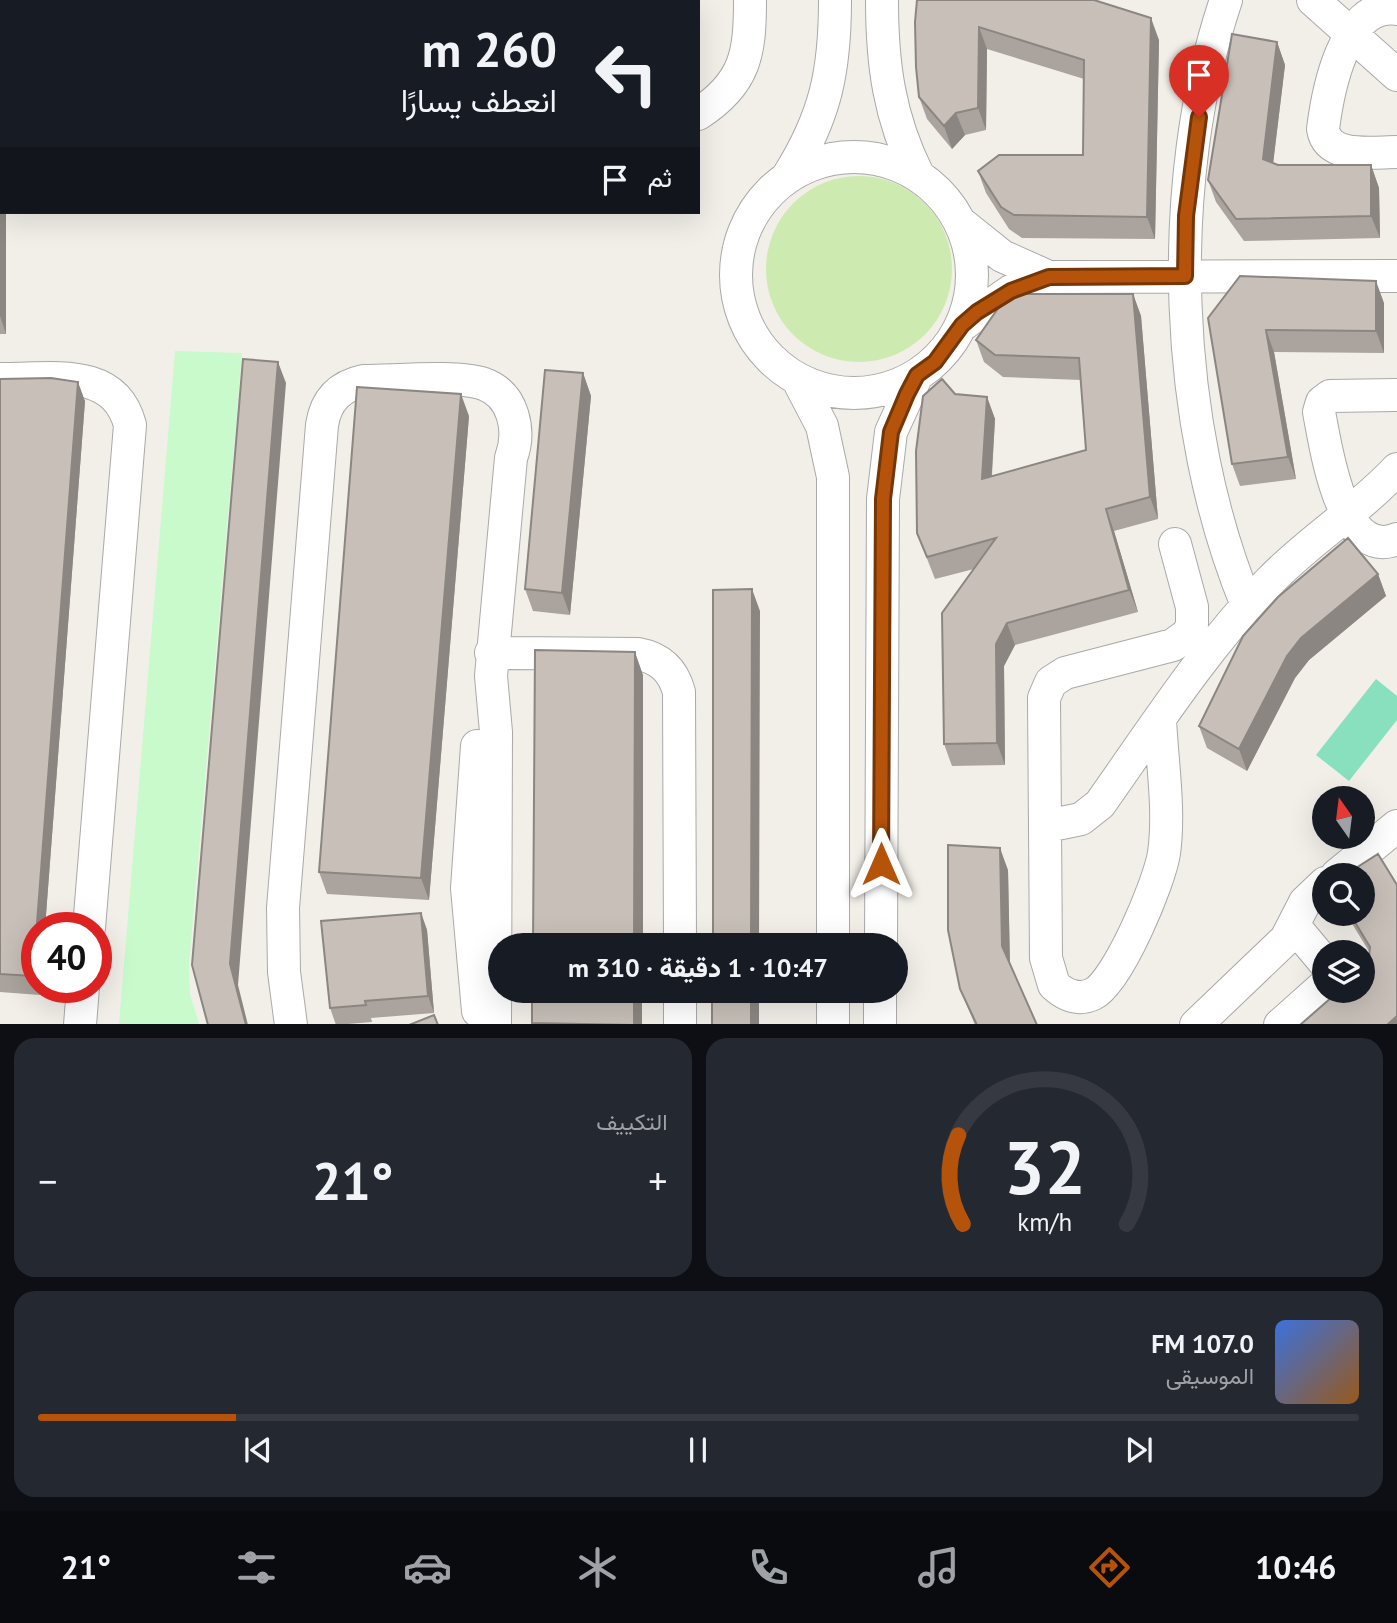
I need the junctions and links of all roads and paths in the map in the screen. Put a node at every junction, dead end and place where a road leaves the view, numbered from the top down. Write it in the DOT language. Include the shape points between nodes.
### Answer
graph roads {
  1 [pos="750,0"];
  2 [pos="835,0"];
  3 [pos="882,0"];
  4 [pos="1226,0"];
  5 [pos="1313,0"];
  6 [pos="1397,9"];
  7 [pos="1347,32"];
  8 [pos="1397,75"];
  9 [pos="700,113"];
  10 [pos="1397,152"];
  11 [pos="918,175"];
  12 [pos="788,176"];
  13 [pos="962,224"];
  14 [pos="1185,276"];
  15 [pos="1397,276"];
  16 [pos="1049,277"];
  17 [pos="962,325"];
  18 [pos="917,375"];
  19 [pos="0,379"];
  20 [pos="798,380"];
  21 [pos="1396,394"];
  22 [pos="1397,469"];
  23 [pos="1347,514"];
  24 [pos="1397,539"];
  25 [pos="1175,544"];
  26 [pos="1247,605"];
  27 [pos="491,664"];
  28 [pos="1160,719"];
  29 [pos="1047,826"];
  30 [pos="1395,835"];
  31 [pos="1354,863"];
  32 [pos="1312,895"];
  33 [pos="90,912"];
  34 [pos="1294,926"];
  35 [pos="680,933"];
  36 [pos="833,933"];
  37 [pos="881,933"];
  38 [pos="1312,947"];
  39 [pos="1312,996"];
  40 [pos="82,1003"];
  41 [pos="680,1003"];
  42 [pos="833,1003"];
  43 [pos="880,1003"];
  44 [pos="80,1024"];
  45 [pos="291,1024"];
  46 [pos="481,1024"];
  47 [pos="495,1024"];
  48 [pos="680,1024"];
  49 [pos="833,1024"];
  50 [pos="880,1024"];
  51 [pos="1196,1024"];
  52 [pos="1280,1024"];
  1 -- 9 [label="street" via="750,42 743,67"];
  2 -- 12 [label="street" via="835,49 824,103"];
  3 -- 11 [label="street" via="885,81 903,145"];
  4 -- 14 [label="street" via="1203,92 1186,216"];
  5 -- 7 [label="street"];
  6 -- 7 [label="street" via="1382,4 1368,8"];
  7 -- 8 [label="street"];
  7 -- 10 [label="street" via="1338,54 1324,135 1330,145 1342,150"];
  11 -- 12 [label="street" via="894,163 839,157"];
  11 -- 13 [label="street" via="950,205"];
  12 -- 20 [label="street" via="754,210 740,240 735,272 739,305 751,335 772,361"];
  13 -- 16 [label="street" via="1002,256"];
  13 -- 17 [label="street" via="973,274"];
  14 -- 15 [label="street"];
  14 -- 16 [label="street"];
  14 -- 26 [label="street" via="1205,467"];
  16 -- 17 [label="street" via="1011,291"];
  17 -- 18 [label="street" via="935,362"];
  18 -- 20 [label="street" via="889,388 858,393 827,391"];
  18 -- 37 [label="street" via="891,432 883,499"];
  19 -- 33 [label="street" via="90,381 118,396 130,425"];
  20 -- 36 [label="street" via="822,426 833,477"];
  21 -- 23 [label="street" via="1335,396 1325,398 1320,407 1331,472"];
  22 -- 23 [label="street"];
  23 -- 24 [label="street" via="1367,539 1382,543"];
  23 -- 26 [label="street"];
  25 -- 29 [label="street" via="1192,607 1188,634 1173,645 1065,673 1047,690"];
  26 -- 28 [label="street"];
  27 -- 35 [label="street" via="638,654 657,660 671,673 679,692"];
  27 -- 45 [label="street" via="511,458 499,418 482,397 471,393 419,387 358,395 340,406 323,436 283,908"];
  27 -- 46 [label="street" via="479,731 467,888"];
  27 -- 47 [label="street" via="496,732"];
  28 -- 29 [label="street" via="1091,813 1069,824"];
  28 -- 29 [label="street" via="1165,835 1161,870 1150,902 1110,977 1084,997 1054,985 1047,967"];
  30 -- 31 [label="street"];
  32 -- 34 [label="street"];
  34 -- 38 [label="street"];
  34 -- 51 [label="street"];
  39 -- 52 [label="street"];
  40 -- 44 [label="street"];
  41 -- 48 [label="street"];
  42 -- 49 [label="street"];
  43 -- 50 [label="street"];
}
